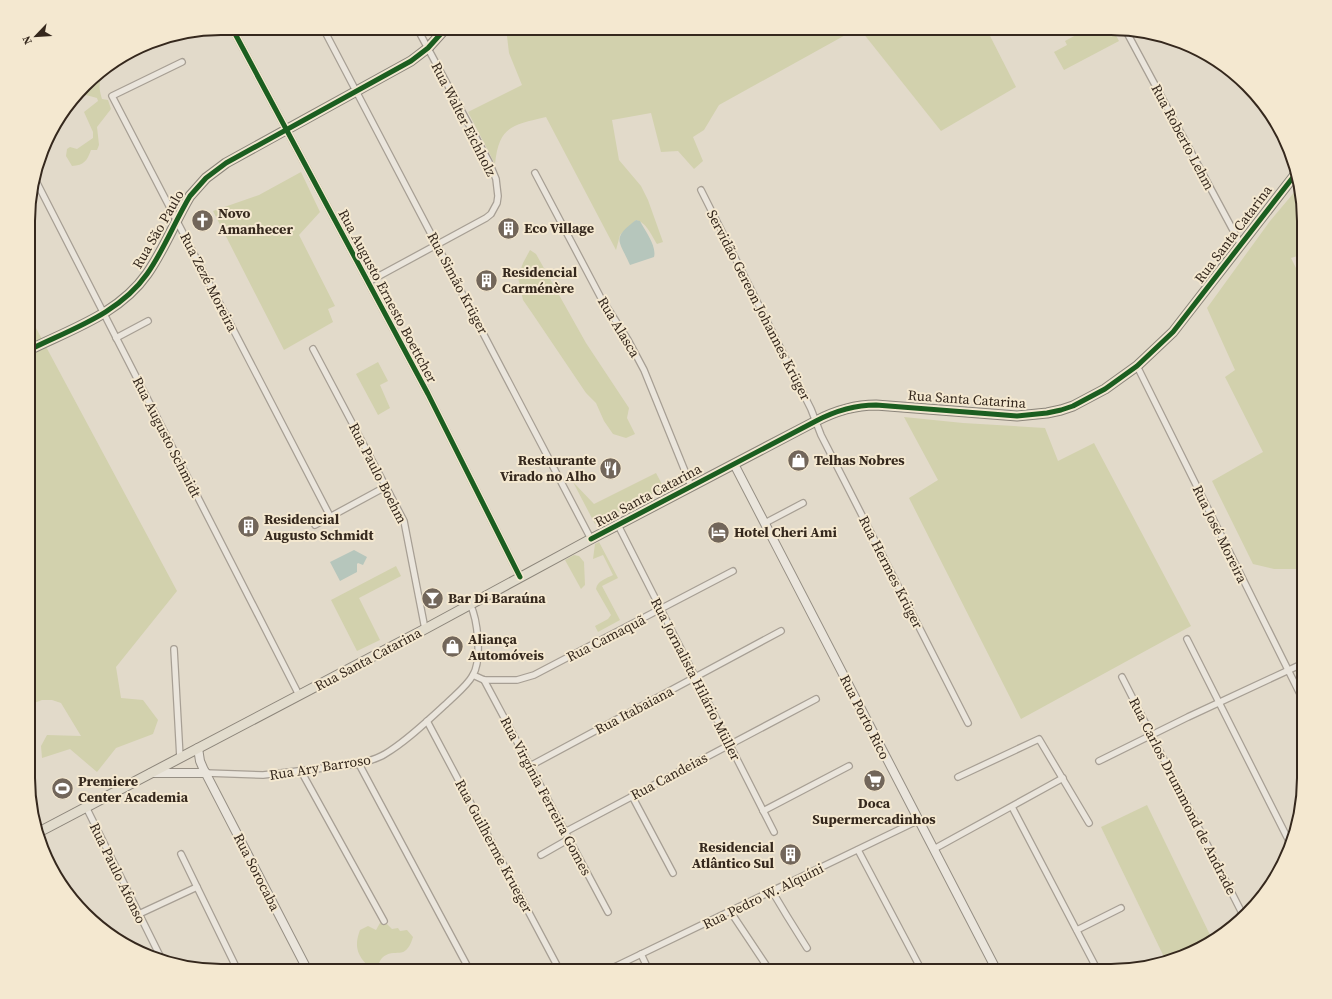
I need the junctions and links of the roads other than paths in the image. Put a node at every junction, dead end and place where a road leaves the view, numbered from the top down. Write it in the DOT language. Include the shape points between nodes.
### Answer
graph roads {
  1 [pos="236,35"];
  2 [pos="327,35"];
  3 [pos="421,35"];
  4 [pos="440,35"];
  5 [pos="1129,36"];
  6 [pos="428,48"];
  7 [pos="182,62"];
  8 [pos="357,92"];
  9 [pos="285,130"];
  10 [pos="536,173"];
  11 [pos="1292,179"];
  12 [pos="39,186"];
  13 [pos="701,190"];
  14 [pos="176,220"];
  15 [pos="437,244"];
  16 [pos="1241,245"];
  17 [pos="368,282"];
  18 [pos="104,314"];
  19 [pos="148,321"];
  20 [pos="116,338"];
  21 [pos="35,347"];
  22 [pos="313,349"];
  23 [pos="1138,366"];
  24 [pos="816,421"];
  25 [pos="734,464"];
  26 [pos="387,486"];
  27 [pos="691,486"];
  28 [pos="803,503"];
  29 [pos="330,516"];
  30 [pos="764,522"];
  31 [pos="315,525"];
  32 [pos="618,525"];
  33 [pos="591,539"];
  34 [pos="733,571"];
  35 [pos="520,577"];
  36 [pos="470,604"];
  37 [pos="661,609"];
  38 [pos="425,629"];
  39 [pos="781,631"];
  40 [pos="1187,639"];
  41 [pos="174,649"];
  42 [pos="1297,666"];
  43 [pos="1288,671"];
  44 [pos="473,675"];
  45 [pos="696,677"];
  46 [pos="1122,677"];
  47 [pos="484,680"];
  48 [pos="1297,688"];
  49 [pos="299,695"];
  50 [pos="816,698"];
  51 [pos="1219,702"];
  52 [pos="427,721"];
  53 [pos="968,723"];
  54 [pos="1151,735"];
  55 [pos="730,744"];
  56 [pos="198,748"];
  57 [pos="180,758"];
  58 [pos="1099,761"];
  59 [pos="359,764"];
  60 [pos="530,766"];
  61 [pos="849,766"];
  62 [pos="301,771"];
  63 [pos="151,773"];
  64 [pos="206,773"];
  65 [pos="958,777"];
  66 [pos="1063,778"];
  67 [pos="632,796"];
  68 [pos="1012,807"];
  69 [pos="86,808"];
  70 [pos="763,811"];
  71 [pos="919,820"];
  72 [pos="1089,823"];
  73 [pos="43,831"];
  74 [pos="565,832"];
  75 [pos="774,832"];
  76 [pos="1287,837"];
  77 [pos="569,839"];
  78 [pos="934,849"];
  79 [pos="858,850"];
  80 [pos="181,854"];
  81 [pos="541,855"];
  82 [pos="673,873"];
  83 [pos="197,887"];
  84 [pos="772,891"];
  85 [pos="1121,908"];
  86 [pos="730,911"];
  87 [pos="608,912"];
  88 [pos="1241,912"];
  89 [pos="139,914"];
  90 [pos="384,921"];
  91 [pos="1077,930"];
  92 [pos="807,948"];
  93 [pos="159,953"];
  94 [pos="641,954"];
  95 [pos="235,964"];
  96 [pos="304,964"];
  97 [pos="466,964"];
  98 [pos="556,964"];
  99 [pos="620,964"];
  100 [pos="646,964"];
  101 [pos="765,964"];
  102 [pos="918,964"];
  103 [pos="993,964"];
  104 [pos="1094,964"];
  1 -- 9 [label="street, Rua Augusto Ernesto Boettcher"];
  2 -- 8 [label="street, Rua Simão Krüger"];
  3 -- 6 [label="street, Rua Walter Eichholz"];
  4 -- 6 [label="main road, Rua São Paulo"];
  5 -- 16 [label="street, Rua Roberto Lehm"];
  6 -- 8 [label="main road, Rua São Paulo" via="411,61"];
  6 -- 15 [label="street, Rua Walter Eichholz" via="489,162 496,179 498,196 492,214"];
  7 -- 14 [label="street, Rua Zezé Moreira" via="112,96"];
  8 -- 9 [label="main road, Rua São Paulo"];
  8 -- 15 [label="street, Rua Simão Krüger"];
  9 -- 14 [label="main road, Rua São Paulo" via="212,172 190,196"];
  9 -- 17 [label="street, Rua Augusto Ernesto Boettcher"];
  10 -- 27 [label="street, Rua Alasca" via="601,298 644,370"];
  11 -- 16 [label="main road, Rua Santa Catarina"];
  12 -- 18 [label="street, Rua Augusto Schmidt"];
  13 -- 24 [label="street, Servidão Gereon Johannes Krüger"];
  14 -- 18 [label="main road, Rua São Paulo" via="146,275 130,294"];
  14 -- 29 [label="street, Rua Zezé Moreira"];
  15 -- 17 [label="street, Rua Walter Eichholz"];
  15 -- 33 [label="street, Rua Simão Krüger"];
  16 -- 23 [label="main road, Rua Santa Catarina" via="1173,332"];
  17 -- 35 [label="street, Rua Augusto Ernesto Boettcher" via="428,394"];
  18 -- 20 [label="street, Rua Augusto Schmidt"];
  18 -- 21 [label="main road, Rua São Paulo"];
  19 -- 20 [label="street"];
  20 -- 49 [label="street, Rua Augusto Schmidt"];
  22 -- 26 [label="street, Rua Paulo Boehm"];
  23 -- 24 [label="main road, Rua Santa Catarina" via="1083,402 1047,413 1017,416 865,405 846,408"];
  23 -- 43 [label="street, Rua José Moreira"];
  24 -- 25 [label="main road, Rua Santa Catarina"];
  24 -- 53 [label="street, Rua Hermes Krüger"];
  25 -- 27 [label="main road, Rua Santa Catarina"];
  25 -- 30 [label="main road, Rua Porto Rico"];
  26 -- 29 [label="street"];
  26 -- 38 [label="street, Rua Paulo Boehm" via="407,529"];
  27 -- 32 [label="main road, Rua Santa Catarina"];
  28 -- 30 [label="street"];
  29 -- 31 [label="street"];
  30 -- 71 [label="main road, Rua Porto Rico"];
  32 -- 33 [label="main road, Rua Santa Catarina"];
  32 -- 37 [label="street, Rua Jornalista Hilário Müller"];
  33 -- 35 [label="main road, Rua Santa Catarina"];
  34 -- 37 [label="street, Rua Camaquã"];
  35 -- 36 [label="main road, Rua Santa Catarina"];
  36 -- 38 [label="main road, Rua Santa Catarina"];
  36 -- 44 [label="street, Rua Ary Barroso" via="478,630 477,660"];
  37 -- 45 [label="street, Rua Jornalista Hilário Müller"];
  37 -- 47 [label="street, Rua Camaquã" via="534,676 517,680"];
  38 -- 49 [label="main road, Rua Santa Catarina"];
  39 -- 45 [label="street, Rua Itabaiana"];
  40 -- 51 [label="street"];
  41 -- 57 [label="street"];
  42 -- 43 [label="street"];
  43 -- 48 [label="street, Rua José Moreira"];
  43 -- 51 [label="street"];
  44 -- 47 [label="street, Rua Camaquã"];
  44 -- 52 [label="street, Rua Ary Barroso" via="459,692"];
  45 -- 55 [label="street, Rua Jornalista Hilário Müller"];
  45 -- 60 [label="street, Rua Itabaiana"];
  46 -- 54 [label="street, Rua Carlos Drummond de Andrade"];
  47 -- 60 [label="street, Rua Virgínia Ferreira Gomes"];
  49 -- 56 [label="main road, Rua Santa Catarina"];
  50 -- 55 [label="street, Rua Candeias"];
  51 -- 54 [label="street"];
  51 -- 76 [label="street"];
  52 -- 59 [label="street, Rua Ary Barroso" via="384,755"];
  52 -- 98 [label="street, Rua Guilherme Krueger"];
  54 -- 58 [label="street"];
  54 -- 88 [label="street, Rua Carlos Drummond de Andrade"];
  55 -- 67 [label="street, Rua Candeias"];
  55 -- 70 [label="street, Rua Jornalista Hilário Müller"];
  56 -- 57 [label="main road, Rua Santa Catarina"];
  56 -- 64 [label="main road, Rua Sorocaba" via="200,761"];
  57 -- 63 [label="main road, Rua Santa Catarina"];
  59 -- 62 [label="street, Rua Ary Barroso"];
  59 -- 97 [label="street"];
  60 -- 74 [label="street, Rua Virgínia Ferreira Gomes"];
  61 -- 70 [label="street"];
  62 -- 64 [label="street, Rua Ary Barroso" via="252,776"];
  62 -- 90 [label="street"];
  63 -- 64 [label="main road"];
  63 -- 69 [label="main road, Rua Santa Catarina"];
  64 -- 96 [label="main road, Rua Sorocaba"];
  65 -- 66 [label="street" via="1039,739"];
  66 -- 68 [label="street"];
  66 -- 72 [label="street"];
  67 -- 74 [label="street, Rua Candeias"];
  67 -- 82 [label="street"];
  68 -- 78 [label="street"];
  68 -- 91 [label="street"];
  69 -- 73 [label="main road, Rua Santa Catarina"];
  69 -- 89 [label="street, Rua Paulo Afonso"];
  70 -- 75 [label="street, Rua Jornalista Hilário Müller"];
  71 -- 78 [label="main road, Rua Porto Rico"];
  71 -- 79 [label="street, Rua Pedro W. Alquíni"];
  74 -- 77 [label="street, Rua Virgínia Ferreira Gomes"];
  77 -- 81 [label="street"];
  77 -- 87 [label="street, Rua Virgínia Ferreira Gomes"];
  78 -- 103 [label="main road, Rua Porto Rico"];
  79 -- 84 [label="street, Rua Pedro W. Alquíni"];
  79 -- 102 [label="street"];
  80 -- 83 [label="street"];
  83 -- 89 [label="street"];
  83 -- 95 [label="street"];
  84 -- 86 [label="street, Rua Pedro W. Alquíni"];
  84 -- 92 [label="street"];
  85 -- 91 [label="street"];
  86 -- 94 [label="street, Rua Pedro W. Alquíni"];
  86 -- 101 [label="street"];
  89 -- 93 [label="street, Rua Paulo Afonso"];
  91 -- 104 [label="street"];
  94 -- 99 [label="street, Rua Pedro W. Alquíni"];
  94 -- 100 [label="street"];
}
